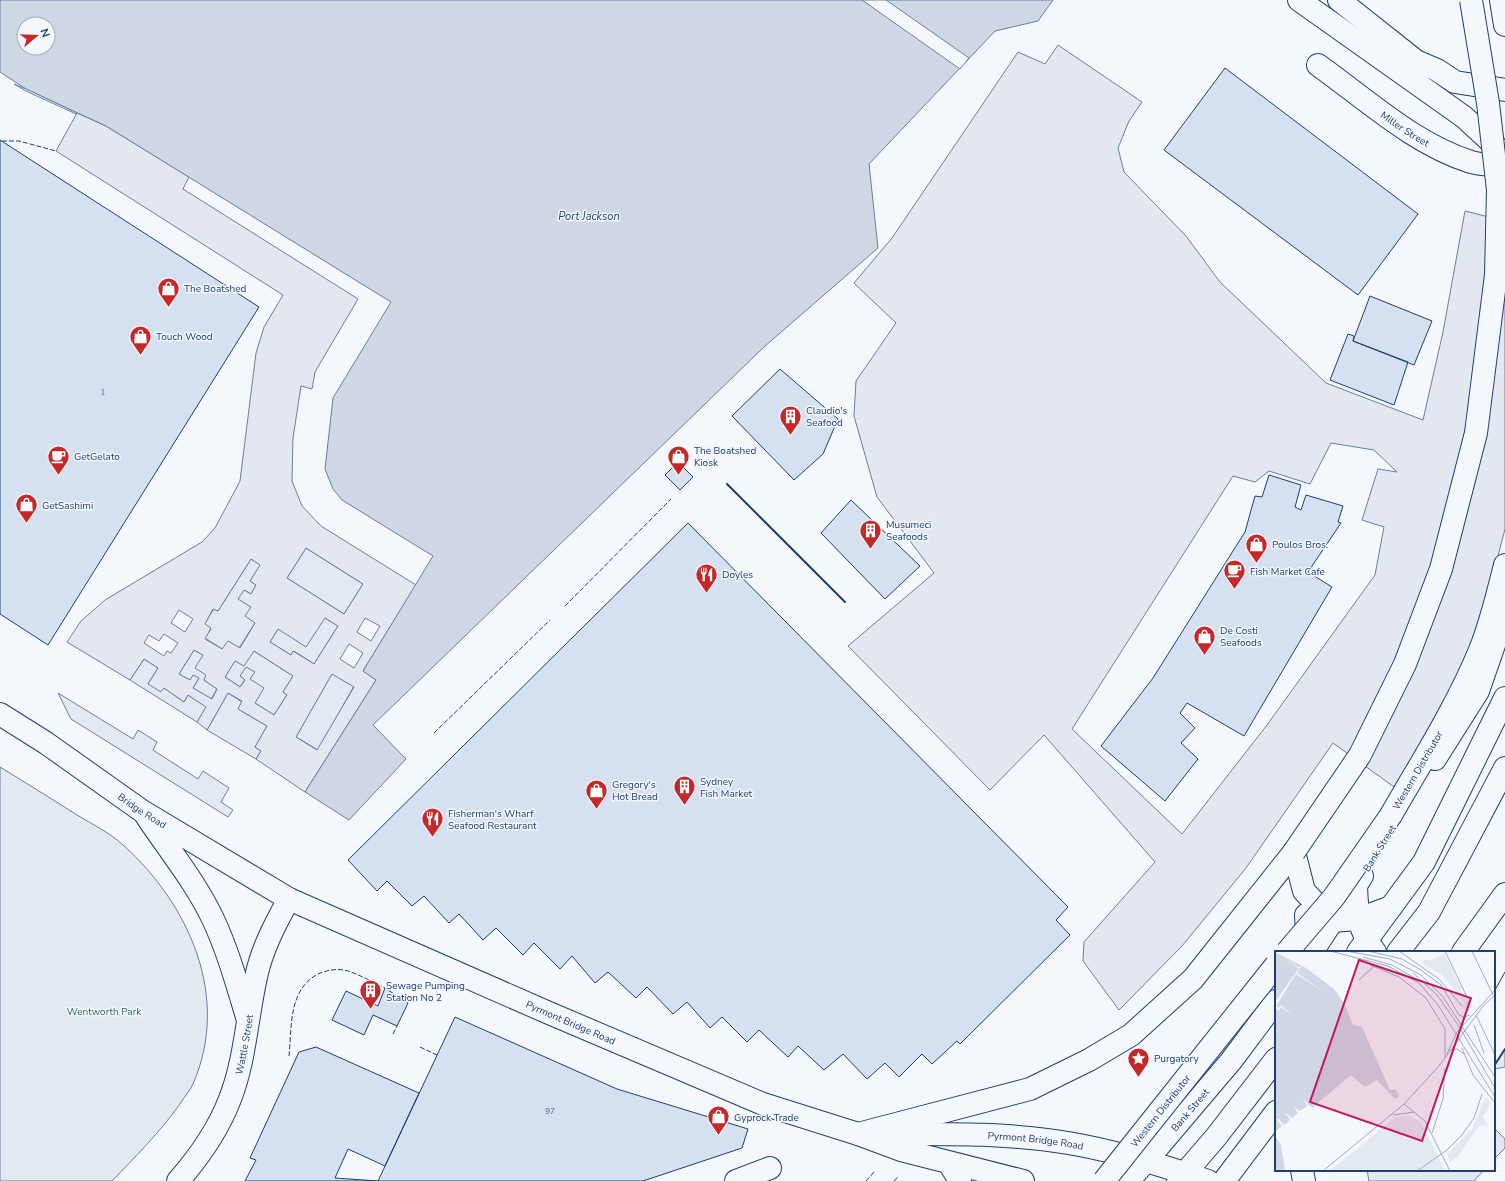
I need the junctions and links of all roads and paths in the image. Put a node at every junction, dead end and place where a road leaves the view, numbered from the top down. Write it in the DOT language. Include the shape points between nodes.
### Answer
graph roads {
  1 [pos="1299,0"];
  2 [pos="1339,0"];
  3 [pos="1471,0"];
  4 [pos="1500,0"];
  5 [pos="1505,25"];
  6 [pos="1318,65"];
  7 [pos="1505,90"];
  8 [pos="1505,155"];
  9 [pos="1505,167"];
  10 [pos="1505,565"];
  11 [pos="1505,613"];
  12 [pos="1505,698"];
  13 [pos="0,714"];
  14 [pos="1505,768"];
  15 [pos="142,811"];
  16 [pos="1294,852"];
  17 [pos="1356,886"];
  18 [pos="1304,891"];
  19 [pos="1505,894"];
  20 [pos="289,899"];
  21 [pos="1391,907"];
  22 [pos="1358,920"];
  23 [pos="1332,921"];
  24 [pos="1366,948"];
  25 [pos="1288,951"];
  26 [pos="1308,951"];
  27 [pos="1313,951"];
  28 [pos="1399,951"];
  29 [pos="1464,951"];
  30 [pos="1275,966"];
  31 [pos="1275,1002"];
  32 [pos="248,1020"];
  33 [pos="1275,1060"];
  34 [pos="1275,1113"];
  35 [pos="858,1134"];
  36 [pos="1147,1160"];
  37 [pos="770,1168"];
  38 [pos="1302,1171"];
  39 [pos="955,1172"];
  40 [pos="1181,1177"];
  41 [pos="178,1181"];
  42 [pos="736,1181"];
  43 [pos="1023,1181"];
  44 [pos="1104,1181"];
  45 [pos="1128,1181"];
  46 [pos="1208,1181"];
  47 [pos="1224,1181"];
  48 [pos="1304,1181"];
  1 -- 8 [label="main road" via="1464,117"];
  2 -- 7 [label="main road" via="1416,61 1437,70 1455,82"];
  3 -- 16 [label="main road, bridge" via="1488,103 1498,190 1496,275 1476,433 1441,570 1405,664 1360,755"];
  4 -- 5 [label="main road"];
  6 -- 9 [label="main road, Miller Street" via="1418,138 1472,162"];
  10 -- 25 [label="main road, Western Distributor, bridge" via="1480,649 1450,713 1387,822 1334,897"];
  11 -- 17 [label="main road, Bank Street" via="1478,691"];
  12 -- 21 [label="main road" via="1424,862"];
  13 -- 15 [label="main road, Bridge Road" via="46,743"];
  14 -- 28 [label="main road" via="1429,912"];
  15 -- 20 [label="main road, Bridge Road"];
  15 -- 32 [label="main road" via="195,887 213,918 227,950"];
  16 -- 18 [label="main road"];
  16 -- 35 [label="main road" via="1193,979 1130,1035 1090,1060 1030,1089"];
  17 -- 22 [label="main road"];
  17 -- 23 [label="main road, Bank Street"];
  18 -- 23 [label="main road"];
  18 -- 26 [label="main road"];
  19 -- 29 [label="main road"];
  20 -- 32 [label="main road, Wattle Street" via="273,928 256,975"];
  20 -- 35 [label="main road, Pyrmont Bridge Road" via="763,1104"];
  21 -- 22 [label="main road"];
  21 -- 24 [label="main road"];
  22 -- 23 [label="main road"];
  22 -- 24 [label="main road"];
  23 -- 27 [label="main road, Bank Street"];
  30 -- 44 [label="main road, Western Distributor, bridge"];
  31 -- 36 [label="main road, Bank Street" via="1231,1061"];
  32 -- 41 [label="main road, Wattle Street" via="231,1098 204,1148"];
  33 -- 40 [label="main road" via="1216,1137"];
  34 -- 47 [label="main road"];
  35 -- 36 [label="main road, Pyrmont Bridge Road" via="982,1134 1020,1137 1074,1144"];
  35 -- 39 [label="main road, Pyrmont Bridge Road"];
  36 -- 40 [label="main road, Pyrmont Bridge Road"];
  36 -- 45 [label="main road, Bank Street"];
  37 -- 42 [label="main road"];
  38 -- 48 [label="main road"];
  39 -- 43 [label="main road, Pyrmont Bridge Road"];
  40 -- 46 [label="main road, Pyrmont Bridge Road"];
}
